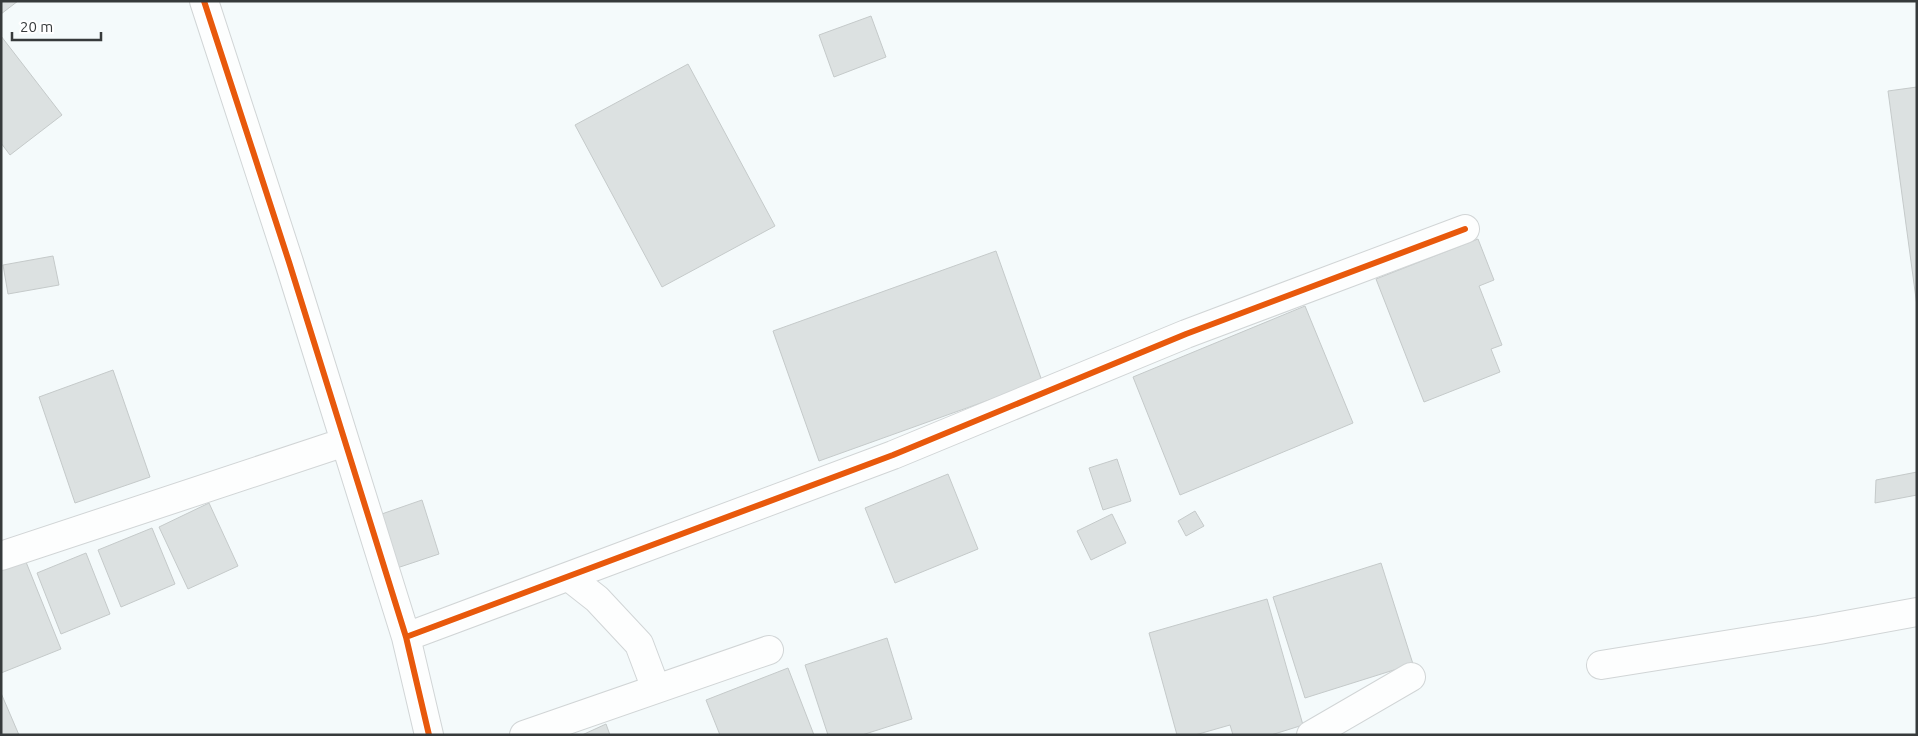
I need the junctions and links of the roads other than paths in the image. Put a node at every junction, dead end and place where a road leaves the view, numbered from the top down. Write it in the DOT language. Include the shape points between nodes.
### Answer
graph roads {
  1 [pos="204,1"];
  2 [pos="1465,229"];
  3 [pos="345,442"];
  4 [pos="1,556"];
  5 [pos="568,576"];
  6 [pos="1917,612"];
  7 [pos="406,637"];
  8 [pos="768,650"];
  9 [pos="1601,665"];
  10 [pos="1411,678"];
  11 [pos="656,689"];
  12 [pos="429,735"];
  13 [pos="524,735"];
  14 [pos="1311,735"];
  1 -- 3 [label="street"];
  2 -- 5 [label="street" via="1186,334 893,455"];
  3 -- 4 [label="street"];
  3 -- 7 [label="street"];
  5 -- 7 [label="street"];
  5 -- 11 [label="street" via="597,599 639,644"];
  6 -- 9 [label="street"];
  7 -- 12 [label="street"];
  8 -- 11 [label="street"];
  10 -- 14 [label="street"];
  11 -- 13 [label="street"];
}
